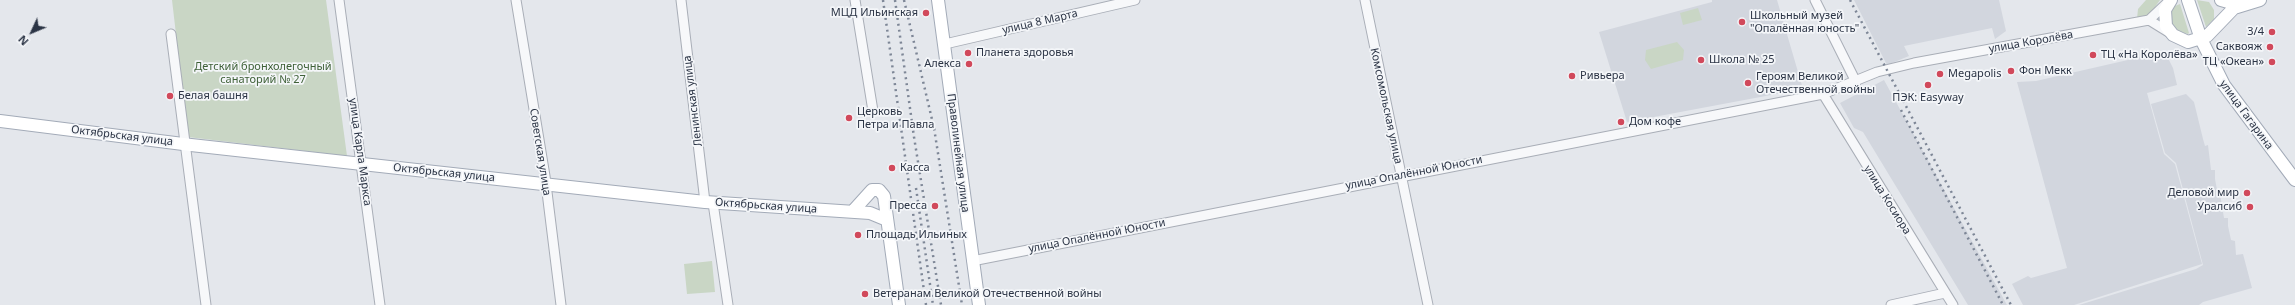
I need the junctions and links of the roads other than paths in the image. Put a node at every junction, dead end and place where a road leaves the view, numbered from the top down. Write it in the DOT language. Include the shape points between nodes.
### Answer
graph roads {
  1 [pos="339,0"];
  2 [pos="516,0"];
  3 [pos="681,0"];
  4 [pos="855,0"];
  5 [pos="938,0"];
  6 [pos="1135,0"];
  7 [pos="1365,0"];
  8 [pos="1815,0"];
  9 [pos="2188,0"];
  10 [pos="2215,0"];
  11 [pos="2222,0"];
  12 [pos="2260,0"];
  13 [pos="2170,1"];
  14 [pos="2247,3"];
  15 [pos="2149,20"];
  16 [pos="2218,25"];
  17 [pos="171,34"];
  18 [pos="2172,35"];
  19 [pos="2201,39"];
  20 [pos="945,44"];
  21 [pos="1856,82"];
  22 [pos="1823,94"];
  23 [pos="873,111"];
  24 [pos="0,121"];
  25 [pos="184,144"];
  26 [pos="361,164"];
  27 [pos="1401,176"];
  28 [pos="2295,180"];
  29 [pos="546,184"];
  30 [pos="709,202"];
  31 [pos="852,211"];
  32 [pos="887,220"];
  33 [pos="972,261"];
  34 [pos="1945,294"];
  35 [pos="206,305"];
  36 [pos="380,305"];
  37 [pos="561,305"];
  38 [pos="728,305"];
  39 [pos="899,305"];
  40 [pos="979,305"];
  41 [pos="1428,305"];
  42 [pos="1891,305"];
  43 [pos="1953,305"];
  1 -- 26 [label="street, улица Карла Маркса"];
  2 -- 29 [label="street, Советская улица"];
  3 -- 30 [label="street, Ленинская улица"];
  4 -- 23 [label="street"];
  5 -- 20 [label="main road, Праволинейная улица"];
  6 -- 20 [label="street, улица 8 Марта"];
  7 -- 27 [label="street, Комсомольская улица"];
  8 -- 21 [label="street"];
  9 -- 19 [label="main road, улица Гагарина"];
  10 -- 16 [label="main road" via="2220,10"];
  11 -- 14 [label="main road" via="2235,4"];
  12 -- 14 [label="main road"];
  13 -- 15 [label="street"];
  13 -- 18 [label="main road" via="2164,17"];
  14 -- 16 [label="main road" via="2234,8"];
  15 -- 18 [label="street"];
  15 -- 21 [label="street, улица Королёва" via="1914,63 1877,72"];
  16 -- 19 [label="main road"];
  17 -- 25 [label="street"];
  18 -- 19 [label="main road" via="2188,42"];
  19 -- 28 [label="main road, улица Гагарина" via="2214,69 2232,99"];
  20 -- 33 [label="main road, Праволинейная улица"];
  21 -- 22 [label="street, улица Опалённой Юности"];
  22 -- 27 [label="street, улица Опалённой Юности"];
  22 -- 34 [label="street, улица Косиора"];
  24 -- 25 [label="main road, Октябрьская улица"];
  25 -- 26 [label="main road, Октябрьская улица"];
  25 -- 35 [label="street"];
  26 -- 29 [label="main road, Октябрьская улица"];
  26 -- 36 [label="street, улица Карла Маркса"];
  27 -- 33 [label="street, улица Опалённой Юности"];
  27 -- 41 [label="street, Комсомольская улица"];
  29 -- 30 [label="main road, Октябрьская улица"];
  29 -- 37 [label="street, Советская улица"];
  30 -- 31 [label="main road, Октябрьская улица"];
  30 -- 38 [label="street, Ленинская улица"];
  31 -- 32 [label="main road, Октябрьская улица" via="870,213"];
  31 -- 32 [label="main road" via="869,192 875,190 884,196"];
  32 -- 39 [label="main road"];
  33 -- 40 [label="main road, Праволинейная улица"];
  34 -- 42 [label="street"];
  34 -- 43 [label="street, улица Косиора"];
}
